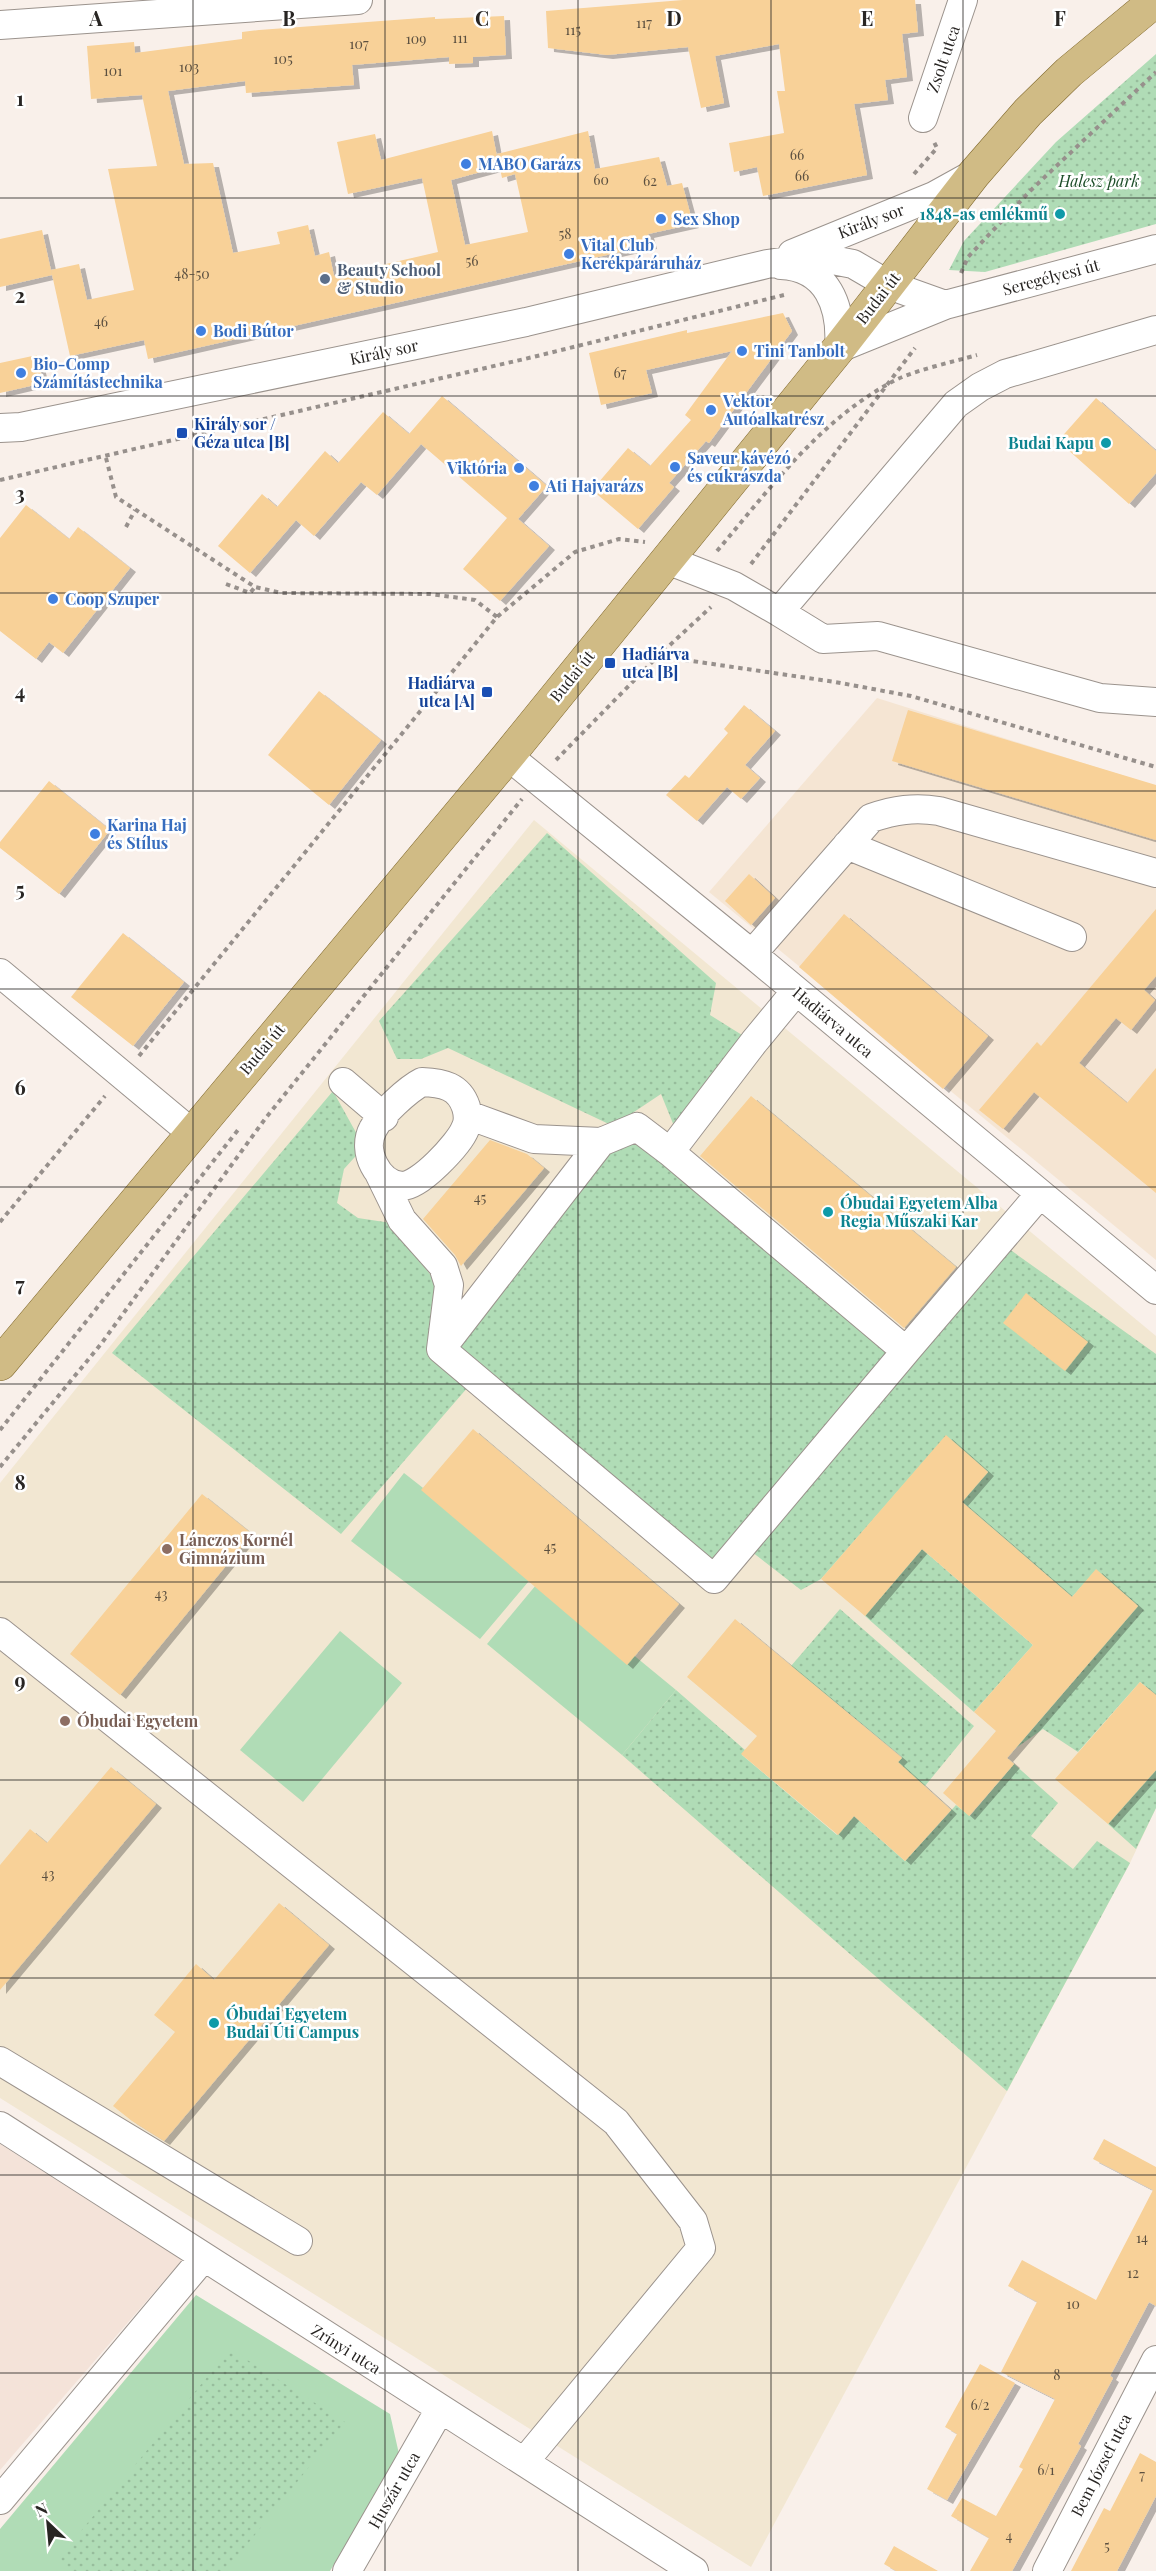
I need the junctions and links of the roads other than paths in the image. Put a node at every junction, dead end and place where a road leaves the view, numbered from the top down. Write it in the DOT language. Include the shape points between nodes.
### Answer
graph roads {
  1 [pos="358,0"];
  2 [pos="963,0"];
  3 [pos="1156,0"];
  4 [pos="0,25"];
  5 [pos="923,118"];
  6 [pos="974,174"];
  7 [pos="1156,249"];
  8 [pos="767,264"];
  9 [pos="889,285"];
  10 [pos="945,305"];
  11 [pos="1156,330"];
  12 [pos="839,348"];
  13 [pos="0,428"];
  14 [pos="660,552"];
  15 [pos="778,612"];
  16 [pos="1156,702"];
  17 [pos="508,756"];
  18 [pos="847,845"];
  19 [pos="1156,873"];
  20 [pos="1072,937"];
  21 [pos="752,954"];
  22 [pos="0,973"];
  23 [pos="796,992"];
  24 [pos="343,1082"];
  25 [pos="468,1115"];
  26 [pos="384,1117"];
  27 [pos="193,1134"];
  28 [pos="601,1142"];
  29 [pos="670,1152"];
  30 [pos="379,1173"];
  31 [pos="1040,1194"];
  32 [pos="1156,1290"];
  33 [pos="441,1349"];
  34 [pos="906,1351"];
  35 [pos="0,1364"];
  36 [pos="0,1632"];
  37 [pos="0,2061"];
  38 [pos="0,2126"];
  39 [pos="298,2241"];
  40 [pos="203,2258"];
  41 [pos="1156,2360"];
  42 [pos="440,2409"];
  43 [pos="524,2462"];
  44 [pos="0,2500"];
  45 [pos="347,2571"];
  46 [pos="694,2571"];
  47 [pos="1047,2571"];
  1 -- 4 [label="street"];
  2 -- 5 [label="street, Zsolt utca"];
  3 -- 6 [label="main road, Budai út" via="1069,72"];
  6 -- 8 [label="street, Király sor" via="934,196"];
  6 -- 9 [label="main road, Budai út"];
  7 -- 10 [label="street, Seregélyesi út"];
  8 -- 9 [label="street, Király sor" via="817,257 836,260 861,268"];
  8 -- 12 [label="street, Király sor" via="806,269 826,287 840,317"];
  8 -- 13 [label="street, Király sor" via="526,322 21,427"];
  9 -- 10 [label="street"];
  9 -- 12 [label="main road, Budai út"];
  10 -- 12 [label="street, Seregélyesi út"];
  11 -- 15 [label="street" via="1005,374 956,404"];
  12 -- 14 [label="main road, Budai út"];
  14 -- 15 [label="street" via="734,586"];
  14 -- 17 [label="main road, Budai út"];
  15 -- 16 [label="street" via="823,639 878,636 1100,698"];
  17 -- 21 [label="street, Hadiárva utca"];
  17 -- 27 [label="main road, Budai út"];
  18 -- 19 [label="street" via="871,818 916,807"];
  18 -- 20 [label="street"];
  18 -- 21 [label="street"];
  21 -- 23 [label="street, Hadiárva utca"];
  22 -- 27 [label="street"];
  23 -- 29 [label="street"];
  23 -- 31 [label="street, Hadiárva utca"];
  24 -- 26 [label="street"];
  25 -- 26 [label="street" via="460,1093 448,1085 422,1082 409,1089"];
  25 -- 28 [label="street" via="534,1139"];
  25 -- 30 [label="street" via="465,1130 417,1182 404,1186 389,1183"];
  26 -- 30 [label="street" via="372,1130 370,1145 371,1159"];
  27 -- 35 [label="main road, Budai út"];
  28 -- 29 [label="street" via="637,1127"];
  28 -- 33 [label="street"];
  29 -- 34 [label="street"];
  30 -- 33 [label="street" via="402,1220 443,1266 449,1285"];
  31 -- 32 [label="street, Hadiárva utca"];
  31 -- 34 [label="street"];
  33 -- 34 [label="street" via="714,1579"];
  36 -- 43 [label="street" via="616,2122 693,2221 701,2248"];
  37 -- 39 [label="street"];
  38 -- 40 [label="street, Zrínyi utca"];
  40 -- 42 [label="street, Zrínyi utca"];
  40 -- 44 [label="street"];
  41 -- 47 [label="street, Bem József utca"];
  42 -- 43 [label="street, Zrínyi utca"];
  42 -- 45 [label="street, Huszár utca"];
  43 -- 46 [label="street, Zrínyi utca"];
}
